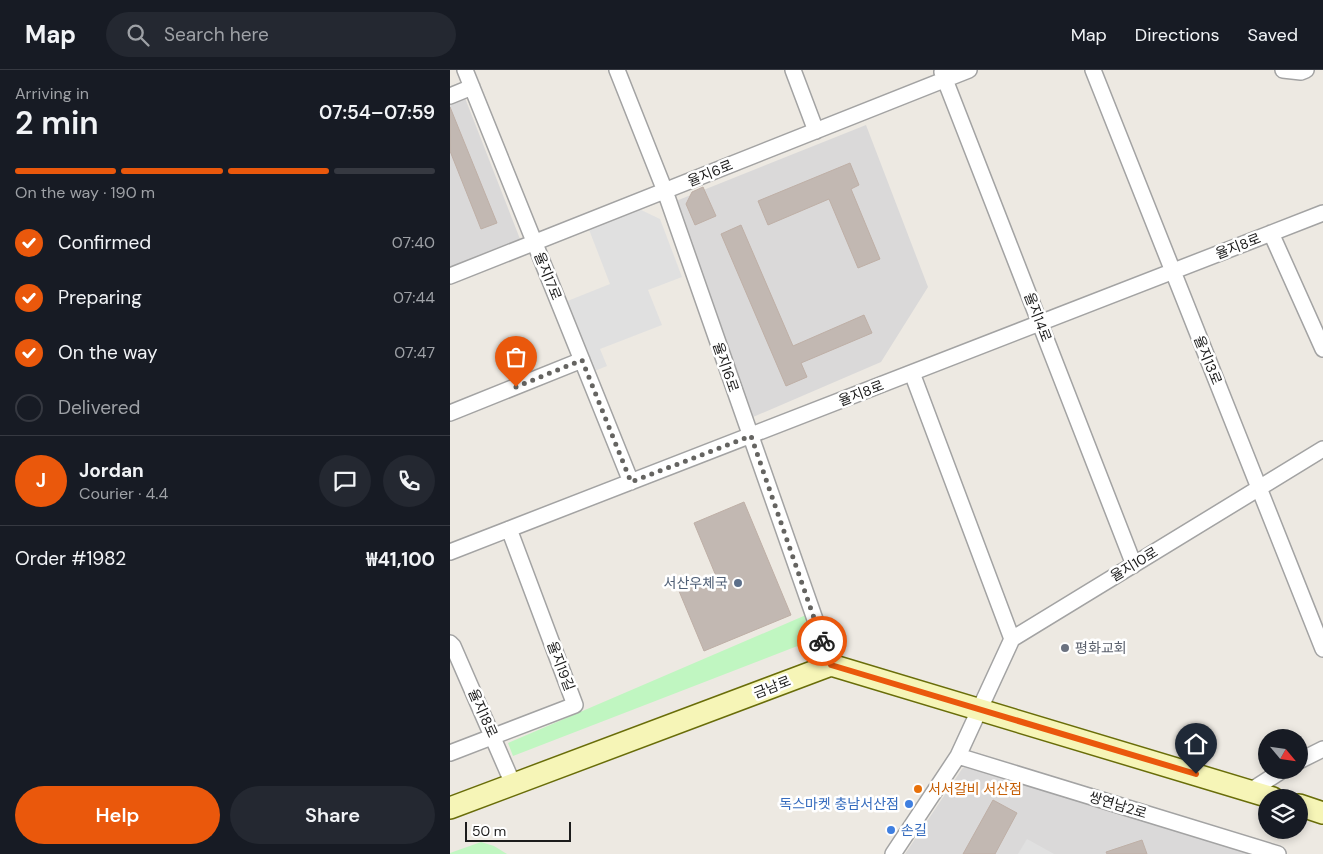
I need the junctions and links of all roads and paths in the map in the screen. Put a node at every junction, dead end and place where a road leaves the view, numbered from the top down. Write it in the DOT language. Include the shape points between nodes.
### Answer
graph roads {
  1 [pos="465,70"];
  2 [pos="617,70"];
  3 [pos="793,70"];
  4 [pos="969,70"];
  5 [pos="1093,70"];
  6 [pos="1283,70"];
  7 [pos="1306,70"];
  8 [pos="944,75"];
  9 [pos="472,87"];
  10 [pos="450,96"];
  11 [pos="816,131"];
  12 [pos="665,191"];
  13 [pos="1323,214"];
  14 [pos="1271,233"];
  15 [pos="535,243"];
  16 [pos="1173,272"];
  17 [pos="450,276"];
  18 [pos="1040,323"];
  19 [pos="1323,350"];
  20 [pos="582,360"];
  21 [pos="912,373"];
  22 [pos="450,413"];
  23 [pos="751,436"];
  24 [pos="1323,449"];
  25 [pos="631,482"];
  26 [pos="1259,488"];
  27 [pos="509,530"];
  28 [pos="450,552"];
  29 [pos="1134,565"];
  30 [pos="1012,639"];
  31 [pos="452,648"];
  32 [pos="1323,649"];
  33 [pos="831,665"];
  34 [pos="979,710"];
  35 [pos="493,736"];
  36 [pos="1323,749"];
  37 [pos="450,753"];
  38 [pos="958,756"];
  39 [pos="1308,756"];
  40 [pos="1269,779"];
  41 [pos="513,784"];
  42 [pos="1250,791"];
  43 [pos="1258,793"];
  44 [pos="450,808"];
  45 [pos="1308,808"];
  46 [pos="1323,812"];
  47 [pos="893,854"];
  48 [pos="1278,854"];
  1 -- 9 [label="street, 율지17로"];
  2 -- 12 [label="street, 율지16로"];
  3 -- 11 [label="street"];
  4 -- 8 [label="street, 율지6로"];
  5 -- 16 [label="street, 율지13로"];
  6 -- 7 [label="street"];
  8 -- 11 [label="street, 율지6로"];
  8 -- 18 [label="street, 율지14로"];
  9 -- 10 [label="street"];
  9 -- 15 [label="street, 율지17로"];
  11 -- 12 [label="street, 율지6로"];
  12 -- 15 [label="street, 율지6로"];
  12 -- 23 [label="street, 율지16로"];
  13 -- 14 [label="street, 율지8로"];
  14 -- 16 [label="street, 율지8로"];
  14 -- 19 [label="street, 율지8로"];
  15 -- 17 [label="street, 율지6로"];
  15 -- 20 [label="street, 율지17로"];
  16 -- 18 [label="street, 율지8로"];
  16 -- 26 [label="street, 율지13로"];
  18 -- 21 [label="street, 율지8로"];
  18 -- 29 [label="street, 율지14로"];
  20 -- 22 [label="street"];
  20 -- 25 [label="street, 율지17로"];
  21 -- 23 [label="street, 율지8로"];
  21 -- 30 [label="street"];
  23 -- 25 [label="street, 율지8로"];
  23 -- 33 [label="street, 율지16로"];
  24 -- 26 [label="street, 율지10로"];
  25 -- 27 [label="street, 율지8로"];
  26 -- 29 [label="street, 율지10로"];
  26 -- 32 [label="street, 율지13로"];
  27 -- 28 [label="street, 율지8로"];
  27 -- 35 [label="street, 율지19길" via="575,705"];
  29 -- 30 [label="street, 율지10로"];
  30 -- 34 [label="street"];
  31 -- 35 [label="street, 율지18로"];
  33 -- 34 [label="street"];
  33 -- 41 [label="street, 금남로"];
  34 -- 38 [label="street"];
  34 -- 42 [label="street"];
  35 -- 37 [label="street, 율지19길"];
  35 -- 41 [label="street, 율지18로"];
  36 -- 39 [label="street"];
  38 -- 47 [label="street"];
  38 -- 48 [label="street, 쌍연남2로"];
  40 -- 42 [label="street"];
  41 -- 44 [label="street, 금남로"];
  42 -- 43 [label="street"];
  45 -- 46 [label="street"];
}
